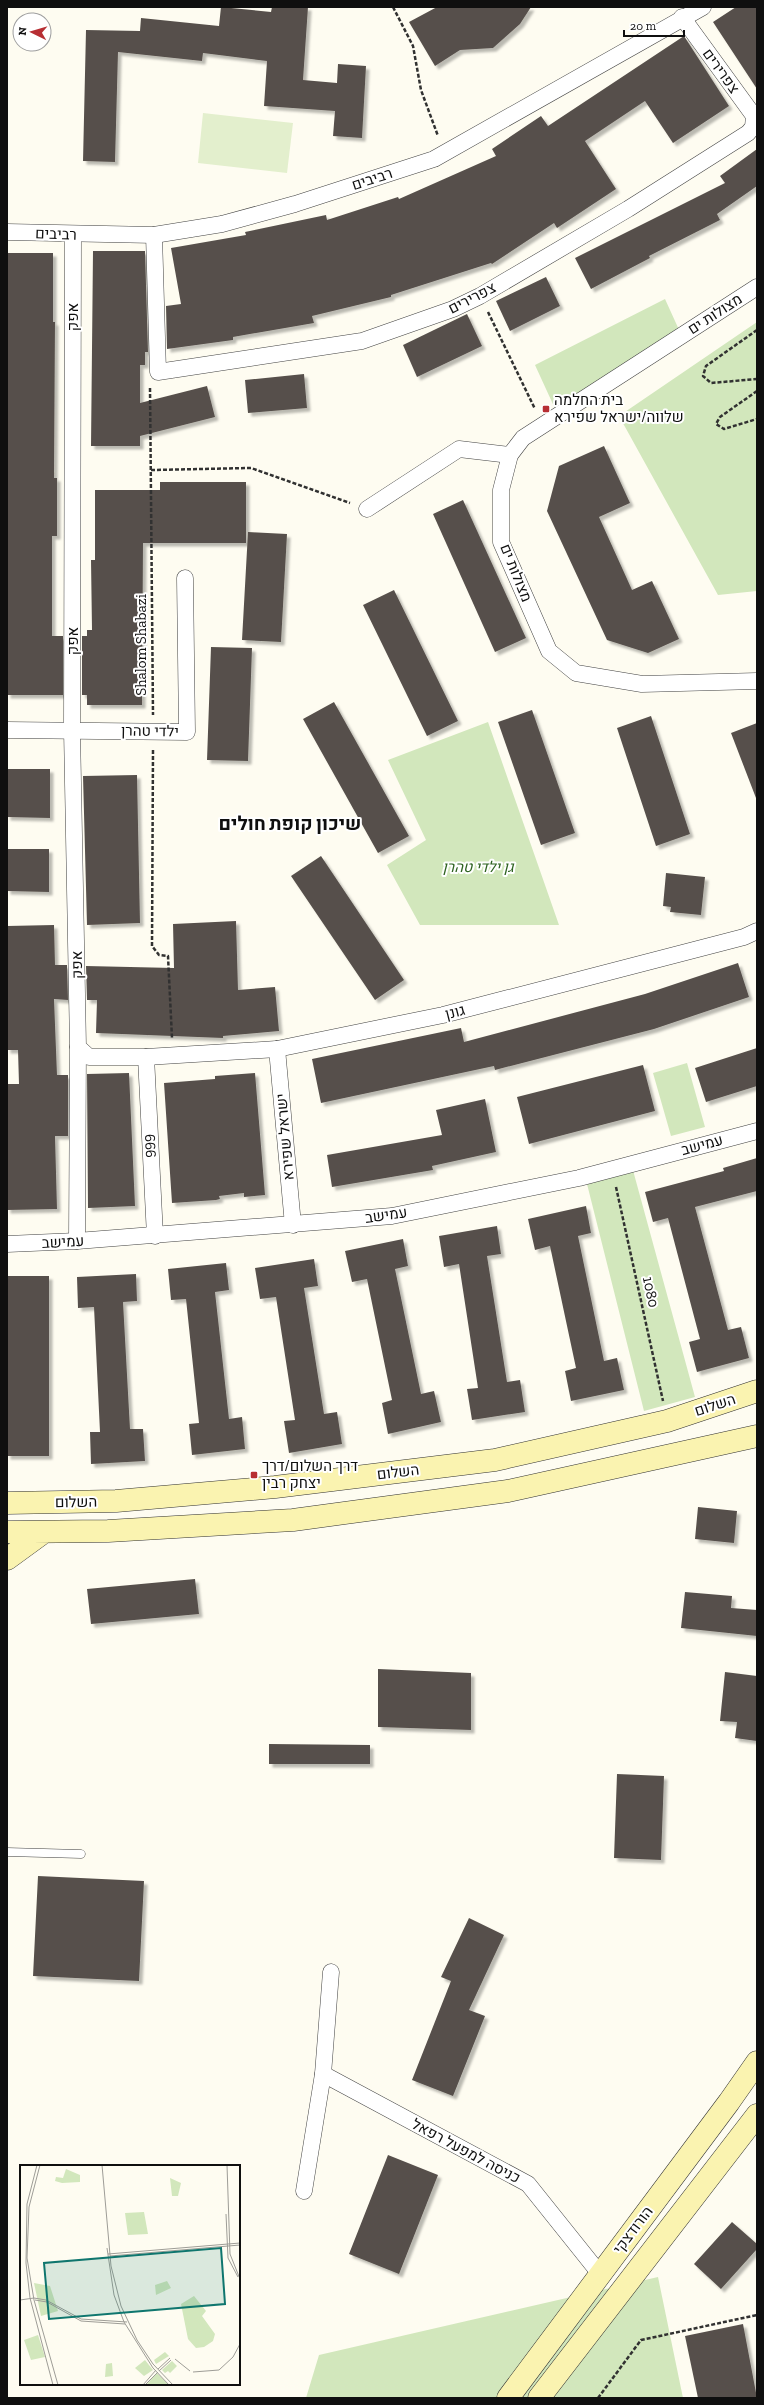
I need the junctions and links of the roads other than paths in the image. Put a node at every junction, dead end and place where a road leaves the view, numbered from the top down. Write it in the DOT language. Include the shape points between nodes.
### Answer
graph roads {
  1 [pos="702,7"];
  2 [pos="682,17"];
  3 [pos="7,232"];
  4 [pos="73,235"];
  5 [pos="154,235"];
  6 [pos="757,286"];
  7 [pos="510,455"];
  8 [pos="367,509"];
  9 [pos="186,578"];
  10 [pos="757,681"];
  11 [pos="7,730"];
  12 [pos="72,730"];
  13 [pos="757,931"];
  14 [pos="78,1047"];
  15 [pos="276,1049"];
  16 [pos="146,1056"];
  17 [pos="757,1131"];
  18 [pos="293,1225"];
  19 [pos="155,1236"];
  20 [pos="77,1242"];
  21 [pos="7,1244"];
  22 [pos="757,1391"];
  23 [pos="757,1436"];
  24 [pos="7,1503"];
  25 [pos="7,1532"];
  26 [pos="44,1532"];
  27 [pos="7,1559"];
  28 [pos="7,1852"];
  29 [pos="81,1854"];
  30 [pos="331,1972"];
  31 [pos="757,2062"];
  32 [pos="324,2074"];
  33 [pos="757,2115"];
  34 [pos="304,2191"];
  35 [pos="600,2274"];
  36 [pos="508,2398"];
  37 [pos="539,2398"];
  1 -- 2 [label="street, רביבים"];
  2 -- 5 [label="street, רביבים" via="434,159 295,204 222,224"];
  2 -- 5 [label="street, צפרירים" via="754,116 753,126 748,133 628,209 480,296 453,309 362,341 158,372"];
  3 -- 4 [label="street, רביבים"];
  4 -- 5 [label="street, רביבים"];
  4 -- 12 [label="street, אפק"];
  6 -- 7 [label="street, מצולות ים" via="523,438"];
  7 -- 8 [label="street" via="459,449"];
  7 -- 10 [label="street, מצולות ים" via="501,490 501,542 549,651 576,673 642,684"];
  9 -- 12 [label="street, ילדי טהרן" via="187,732"];
  11 -- 12 [label="street, ילדי טהרן"];
  12 -- 14 [label="street, אפק"];
  13 -- 15 [label="street, גונן" via="737,939 443,1015"];
  14 -- 16 [label="street" via="90,1057"];
  14 -- 20 [label="street, אפק"];
  15 -- 16 [label="street, גונן"];
  15 -- 18 [label="street, ישראל שפירא"];
  16 -- 19 [label="street, 666"];
  17 -- 18 [label="street, עמישב" via="579,1178 392,1216"];
  18 -- 19 [label="street, עמישב"];
  19 -- 20 [label="street, עמישב"];
  20 -- 21 [label="street, עמישב"];
  22 -- 24 [label="main road, השלום" via="667,1421 479,1462 276,1487 116,1501"];
  23 -- 26 [label="main road, השלום" via="500,1492 292,1520 108,1531"];
  25 -- 26 [label="main road, השלום"];
  26 -- 27 [label="main road"];
  28 -- 29 [label="lane"];
  30 -- 32 [label="street"];
  31 -- 35 [label="main road, הורודצקי"];
  32 -- 34 [label="street"];
  32 -- 35 [label="street, כניסה למפעל רפאל" via="528,2184"];
  33 -- 37 [label="main road, הורודצקי"];
  35 -- 36 [label="main road, הורודצקי"];
}
